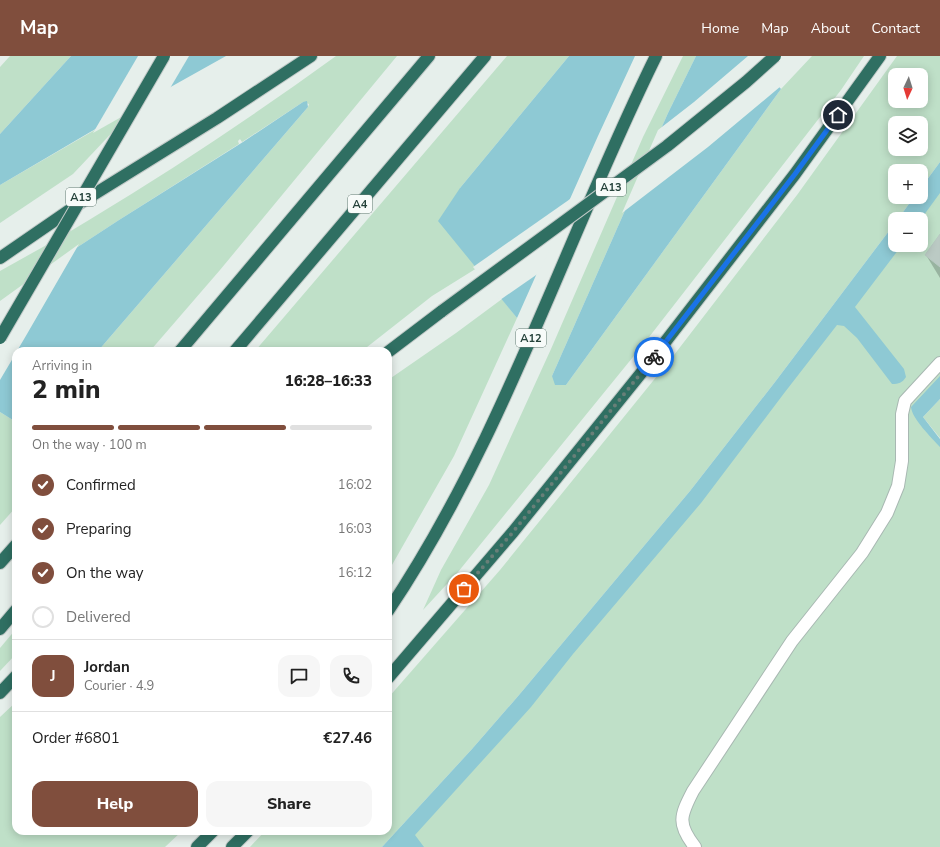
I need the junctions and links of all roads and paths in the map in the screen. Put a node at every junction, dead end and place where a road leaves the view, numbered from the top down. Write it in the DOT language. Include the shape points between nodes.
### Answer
graph roads {
  1 [pos="164,56"];
  2 [pos="311,56"];
  3 [pos="429,56"];
  4 [pos="485,56"];
  5 [pos="656,56"];
  6 [pos="775,56"];
  7 [pos="880,56"];
  8 [pos="0,258"];
  9 [pos="0,338"];
  10 [pos="183,347"];
  11 [pos="238,347"];
  12 [pos="392,349"];
  13 [pos="940,362"];
  14 [pos="12,550"];
  15 [pos="0,563"];
  16 [pos="392,605"];
  17 [pos="12,615"];
  18 [pos="0,629"];
  19 [pos="392,673"];
  20 [pos="12,680"];
  21 [pos="0,693"];
  22 [pos="209,835"];
  23 [pos="244,835"];
  24 [pos="197,847"];
  25 [pos="232,847"];
  26 [pos="695,847"];
  1 -- 9 [label="highway, A13, bridge"];
  2 -- 8 [label="highway"];
  3 -- 10 [label="highway"];
  4 -- 11 [label="highway, A4"];
  5 -- 16 [label="highway, A12" via="631,106 514,378 458,493"];
  6 -- 12 [label="highway, A13, bridge" via="668,146"];
  7 -- 19 [label="highway" via="795,174 642,372 513,532"];
  13 -- 26 [label="lane" via="905,401 898,486 887,512 862,553 792,641 683,810 682,826"];
  14 -- 15 [label="highway"];
  17 -- 18 [label="highway"];
  20 -- 21 [label="highway"];
  22 -- 24 [label="highway"];
  23 -- 25 [label="highway"];
}
